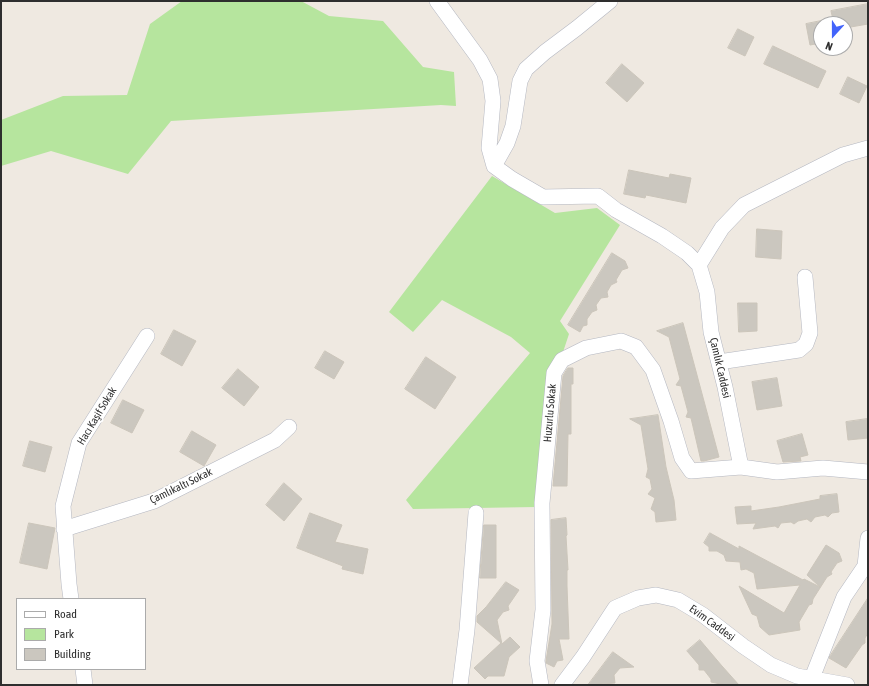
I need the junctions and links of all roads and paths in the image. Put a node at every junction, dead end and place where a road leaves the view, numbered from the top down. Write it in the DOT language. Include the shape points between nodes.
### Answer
graph roads {
  1 [pos="437,1"];
  2 [pos="610,1"];
  3 [pos="868,148"];
  4 [pos="494,166"];
  5 [pos="698,265"];
  6 [pos="805,277"];
  7 [pos="147,336"];
  8 [pos="719,362"];
  9 [pos="289,427"];
  10 [pos="741,467"];
  11 [pos="868,472"];
  12 [pos="476,513"];
  13 [pos="64,529"];
  14 [pos="868,538"];
  15 [pos="71,598"];
  16 [pos="83,670"];
  17 [pos="812,678"];
  18 [pos="792,680"];
  19 [pos="85,685"];
  20 [pos="460,685"];
  21 [pos="541,685"];
  22 [pos="562,685"];
  23 [pos="847,685"];
  1 -- 4 [label="street" via="480,60 490,79 493,101 489,148"];
  2 -- 4 [label="street" via="526,69 520,81 513,126"];
  3 -- 5 [label="street" via="843,155 744,205 722,228"];
  4 -- 5 [label="street, Çamlık Caddesi" via="543,197 598,196 616,210 687,253"];
  5 -- 8 [label="street, Çamlık Caddesi" via="707,292 711,332"];
  6 -- 8 [label="street" via="810,333 806,344 799,350"];
  7 -- 13 [label="street, Hacı Kaşif Sokak" via="79,443 62,506"];
  8 -- 10 [label="street, Çamlık Caddesi"];
  9 -- 13 [label="street, Çamlıkaltı Sokak" via="275,440 154,501"];
  10 -- 11 [label="street" via="777,472 823,468"];
  10 -- 21 [label="street, Huzurlu Sokak" via="691,471 682,458 653,370 636,347 621,341 586,348 562,360 554,373 542,503 543,610 537,661"];
  12 -- 20 [label="street"];
  13 -- 15 [label="street, Hacı Kaşif Sokak"];
  14 -- 17 [label="street" via="865,566 844,597"];
  16 -- 19 [label="street"];
  17 -- 18 [label="street, Evim Caddesi"];
  17 -- 23 [label="street, Evim Caddesi"];
  18 -- 22 [label="street, Evim Caddesi" via="703,615 678,600 656,595 638,598 615,608"];
}
